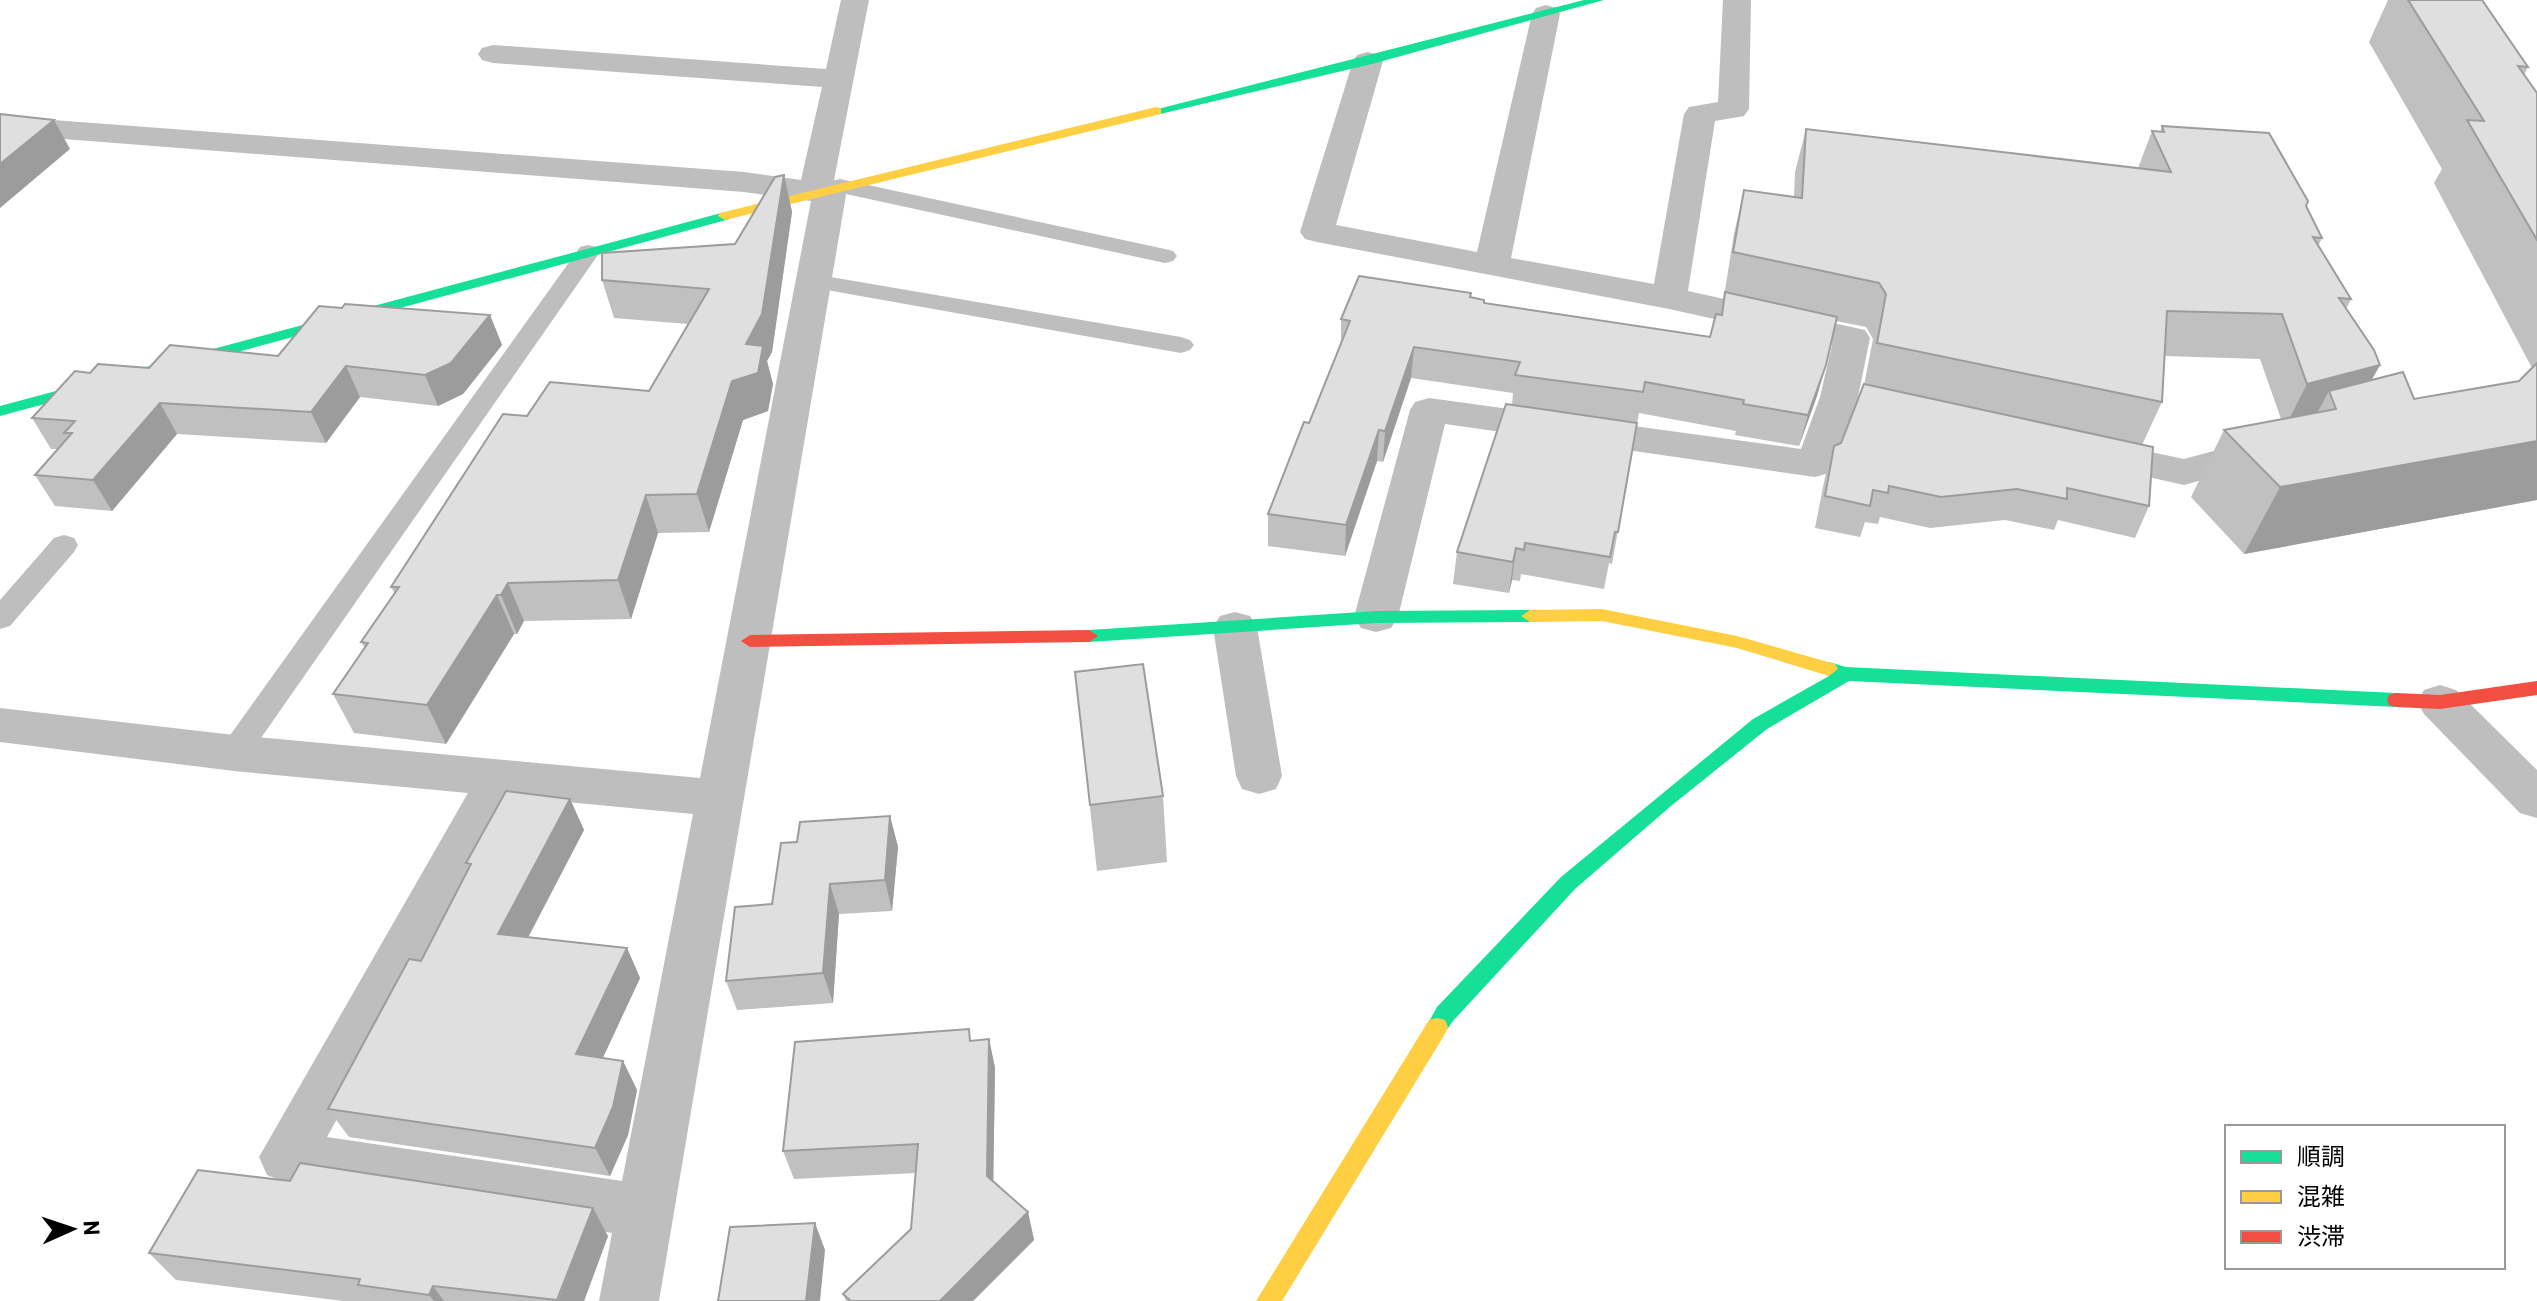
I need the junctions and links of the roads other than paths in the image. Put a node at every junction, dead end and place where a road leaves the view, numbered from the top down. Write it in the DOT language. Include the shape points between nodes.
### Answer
graph roads {
  1 [pos="855,0"];
  2 [pos="1598,0"];
  3 [pos="1737,0"];
  4 [pos="1546,14"];
  5 [pos="493,54"];
  6 [pos="1368,61"];
  7 [pos="839,79"];
  8 [pos="0,125"];
  9 [pos="829,189"];
  10 [pos="588,252"];
  11 [pos="1165,256"];
  12 [pos="1492,264"];
  13 [pos="813,281"];
  14 [pos="1669,298"];
  15 [pos="1181,345"];
  16 [pos="0,411"];
  17 [pos="2301,440"];
  18 [pos="2063,446"];
  19 [pos="64,545"];
  20 [pos="1376,617"];
  21 [pos="0,619"];
  22 [pos="1235,627"];
  23 [pos="750,641"];
  24 [pos="1846,674"];
  25 [pos="2537,688"];
  26 [pos="2440,702"];
  27 [pos="0,725"];
  28 [pos="234,753"];
  29 [pos="1259,776"];
  30 [pos="501,778"];
  31 [pos="719,798"];
  32 [pos="2537,800"];
  33 [pos="644,1211"];
  34 [pos="629,1301"];
  35 [pos="1268,1301"];
  1 -- 7 [label="street"];
  2 -- 4 [label="street"];
  3 -- 14 [label="street" via="1733,109 1700,114"];
  4 -- 6 [label="street"];
  4 -- 12 [label="street"];
  5 -- 7 [label="street"];
  6 -- 9 [label="street"];
  6 -- 12 [label="street" via="1317,232"];
  7 -- 9 [label="street"];
  8 -- 9 [label="street"];
  9 -- 10 [label="street"];
  9 -- 11 [label="lane"];
  9 -- 13 [label="street"];
  10 -- 16 [label="street"];
  10 -- 28 [label="lane"];
  12 -- 14 [label="street"];
  13 -- 15 [label="lane"];
  13 -- 23 [label="street"];
  14 -- 20 [label="street" via="1852,338 1854,400 1815,464 1429,410"];
  17 -- 18 [label="street" via="2184,472"];
  19 -- 21 [label="lane"];
  20 -- 22 [label="street"];
  20 -- 24 [label="street" via="1602,615 1737,642"];
  22 -- 23 [label="street" via="1078,637"];
  22 -- 29 [label="street"];
  23 -- 31 [label="street"];
  24 -- 26 [label="street"];
  24 -- 35 [label="street" via="1760,724 1628,831 1568,883 1445,1014"];
  25 -- 26 [label="street"];
  26 -- 32 [label="street"];
  27 -- 28 [label="street"];
  28 -- 30 [label="street"];
  30 -- 31 [label="street"];
  30 -- 33 [label="street" via="287,1157"];
  31 -- 33 [label="street"];
  33 -- 34 [label="street"];
}
